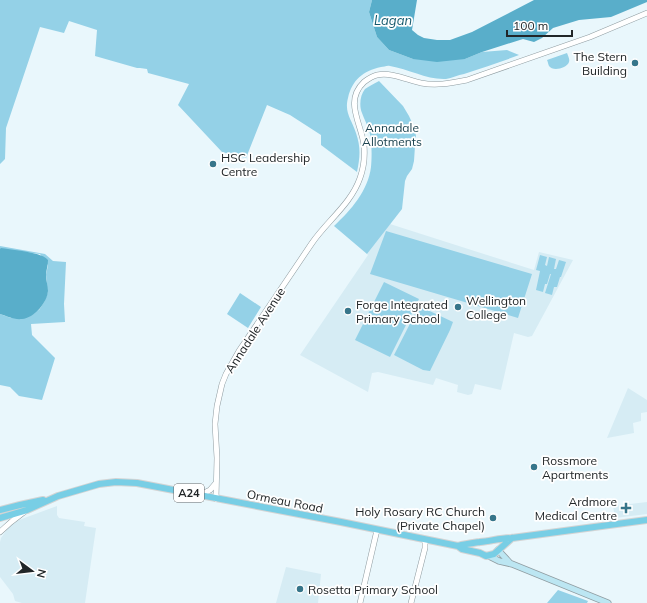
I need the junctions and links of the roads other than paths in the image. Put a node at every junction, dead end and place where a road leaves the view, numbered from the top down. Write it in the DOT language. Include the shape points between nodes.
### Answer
graph roads {
  1 [pos="647,13"];
  2 [pos="216,483"];
  3 [pos="200,495"];
  4 [pos="54,498"];
  5 [pos="216,499"];
  6 [pos="40,505"];
  7 [pos="2,509"];
  8 [pos="26,510"];
  9 [pos="0,519"];
  10 [pos="647,520"];
  11 [pos="377,530"];
  12 [pos="0,532"];
  13 [pos="512,538"];
  14 [pos="425,540"];
  15 [pos="491,540"];
  16 [pos="481,542"];
  17 [pos="458,546"];
  18 [pos="498,550"];
  19 [pos="480,553"];
  20 [pos="489,556"];
  21 [pos="512,564"];
  22 [pos="360,603"];
  23 [pos="411,603"];
  24 [pos="608,603"];
  1 -- 2 [label="street, Annadale Avenue" via="590,37 467,80 434,84 382,74 375,75 362,84 357,91 354,106 364,147 360,179 350,198 319,234 226,374 219,396 215,424"];
  2 -- 3 [label="street"];
  2 -- 5 [label="street, Annadale Avenue"];
  3 -- 4 [label="main road, Ormeau Road / A24" via="137,483 108,482"];
  3 -- 5 [label="main road, Ormeau Road / A24"];
  4 -- 6 [label="main road, A24"];
  4 -- 7 [label="main road, A24"];
  5 -- 11 [label="main road, Ormeau Road / A24"];
  6 -- 7 [label="main road" via="11,511"];
  6 -- 8 [label="main road, A24"];
  7 -- 9 [label="street"];
  8 -- 9 [label="main road, A24"];
  8 -- 12 [label="street"];
  10 -- 13 [label="main road, Ormeau Road / A24"];
  11 -- 14 [label="main road, Ormeau Road / A24"];
  11 -- 22 [label="street"];
  13 -- 15 [label="main road, Ormeau Road / A24"];
  13 -- 18 [label="main road"];
  14 -- 17 [label="main road, Ormeau Road / A24"];
  14 -- 23 [label="street"];
  15 -- 16 [label="main road, Ormeau Road / A24"];
  15 -- 18 [label="main road"];
  16 -- 17 [label="main road, Ormeau Road / A24"];
  16 -- 19 [label="main road"];
  17 -- 19 [label="main road, Ormeau Road / A24"];
  18 -- 20 [label="main road"];
  18 -- 21 [label="main road"];
  19 -- 20 [label="main road, Ormeau Road / A24"];
  20 -- 21 [label="main road"];
  21 -- 24 [label="main road"];
}
